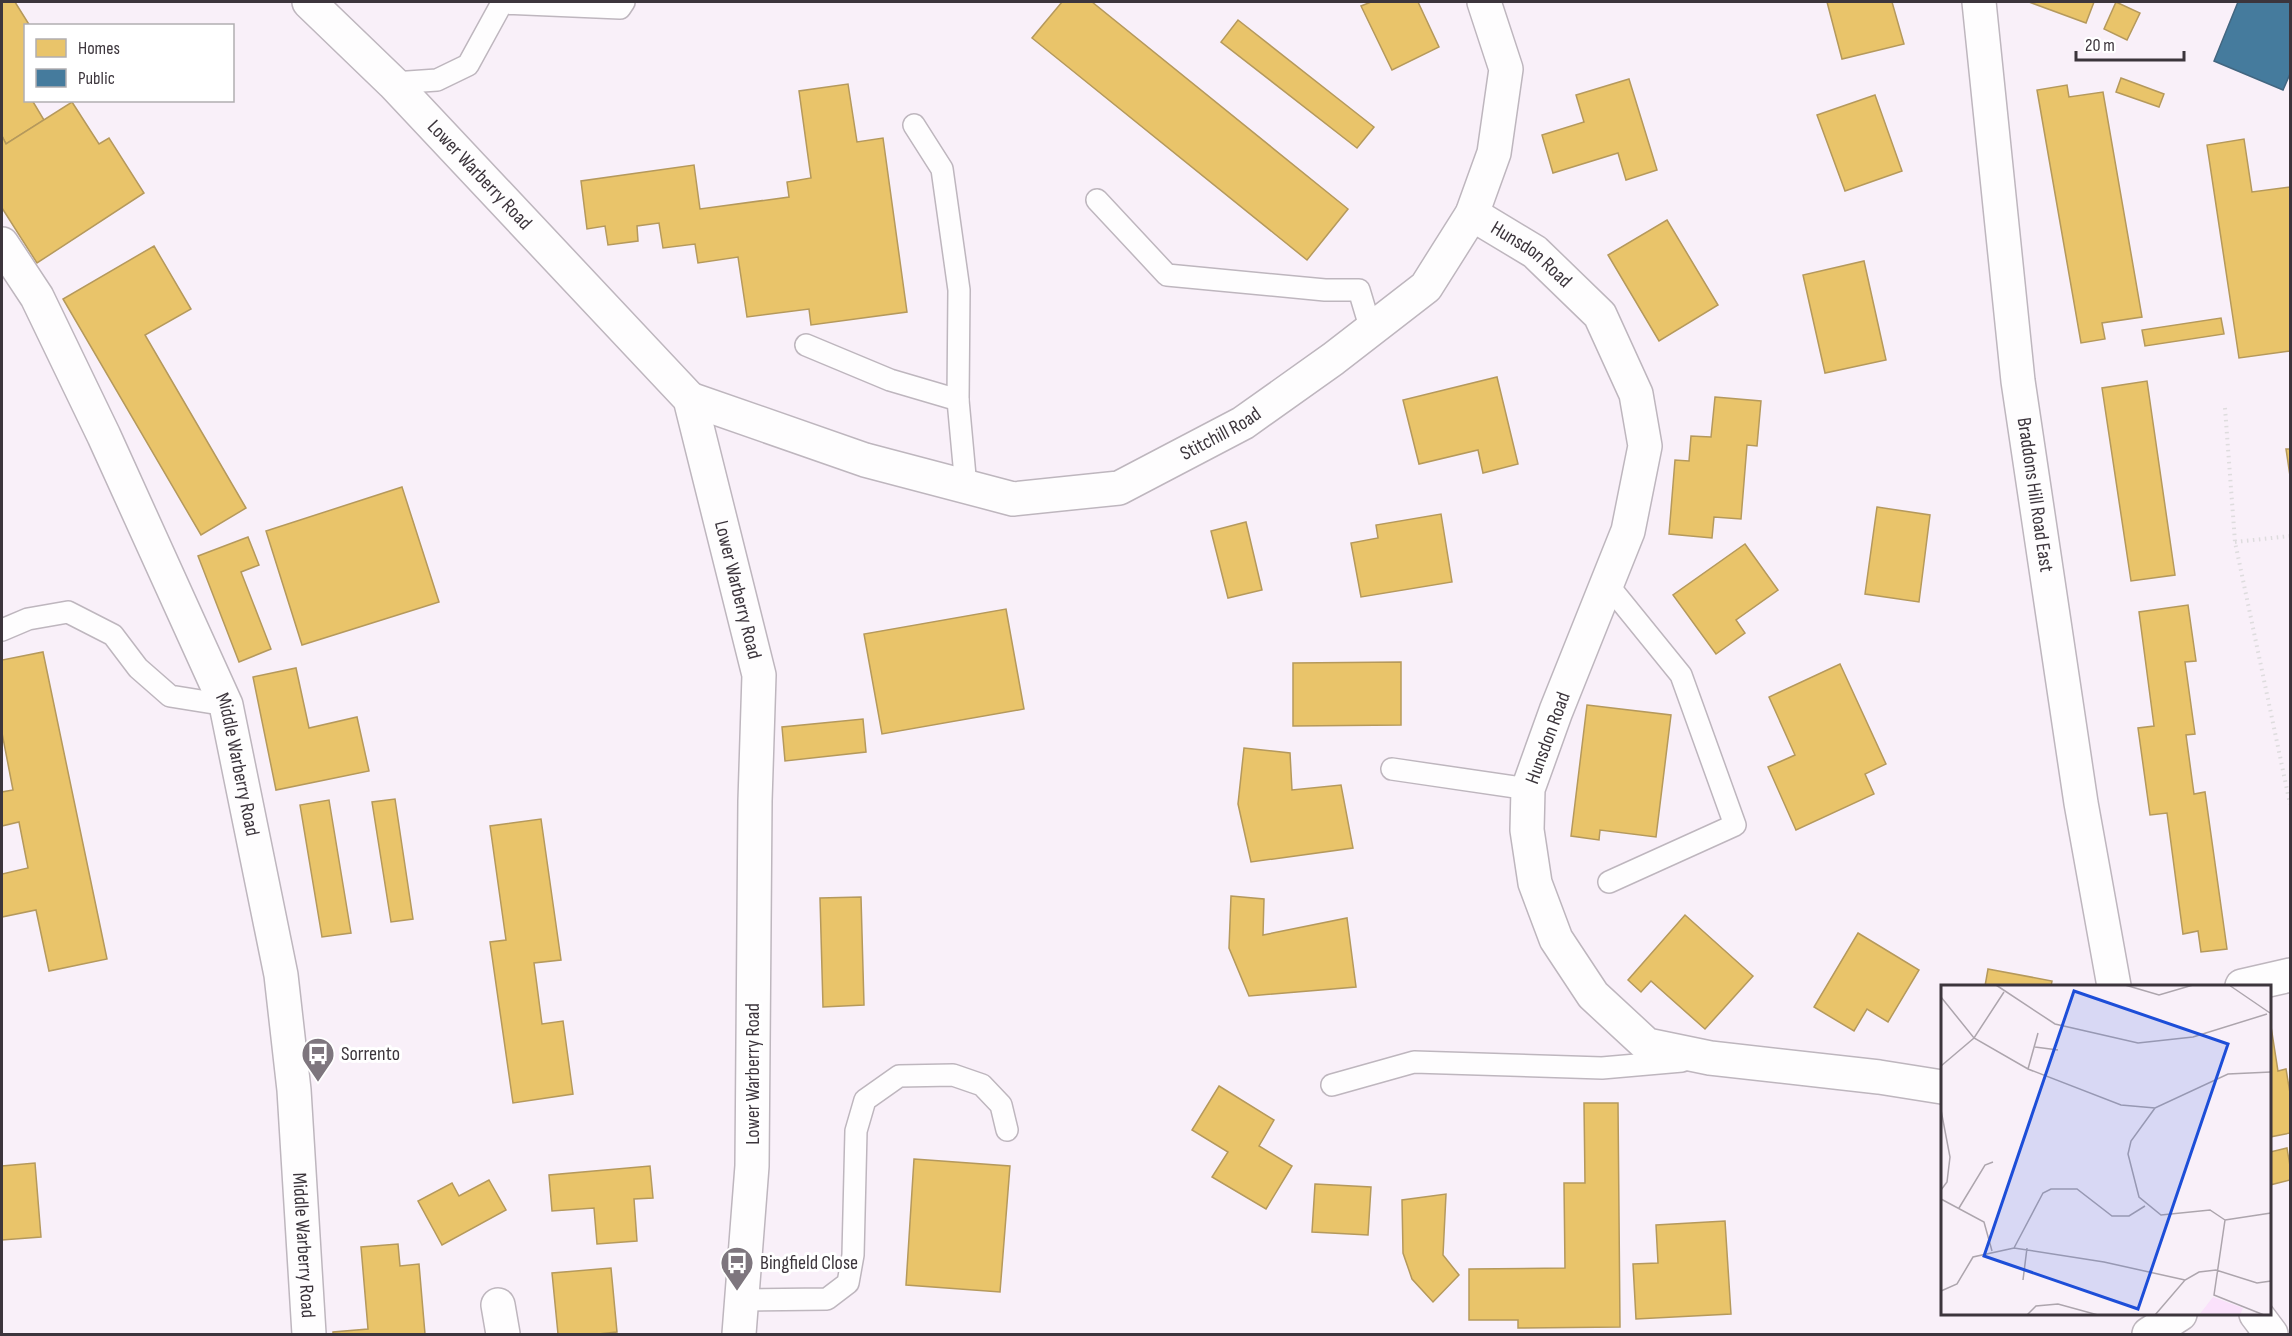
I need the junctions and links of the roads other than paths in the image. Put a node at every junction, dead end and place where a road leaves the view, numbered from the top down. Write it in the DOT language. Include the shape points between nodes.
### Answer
graph roads {
  1 [pos="309,2"];
  2 [pos="624,2"];
  3 [pos="1484,2"];
  4 [pos="1979,2"];
  5 [pos="393,83"];
  6 [pos="914,125"];
  7 [pos="1097,200"];
  8 [pos="1472,214"];
  9 [pos="2,244"];
  10 [pos="1371,330"];
  11 [pos="806,345"];
  12 [pos="690,399"];
  13 [pos="958,400"];
  14 [pos="966,487"];
  15 [pos="1608,585"];
  16 [pos="2,630"];
  17 [pos="226,705"];
  18 [pos="1392,770"];
  19 [pos="1528,789"];
  20 [pos="1609,882"];
  21 [pos="2290,975"];
  22 [pos="2114,985"];
  23 [pos="2250,985"];
  24 [pos="1710,1058"];
  25 [pos="1332,1085"];
  26 [pos="1941,1087"];
  27 [pos="1007,1130"];
  28 [pos="741,1300"];
  29 [pos="2179,1315"];
  30 [pos="2257,1315"];
  31 [pos="309,1335"];
  32 [pos="739,1335"];
  33 [pos="2149,1335"];
  34 [pos="2271,1335"];
  1 -- 5 [label="street, Lower Warberry Road"];
  2 -- 5 [label="lane" via="620,8 502,3 468,65 436,80"];
  3 -- 8 [label="street, Stitchill Road" via="1506,69 1494,153"];
  4 -- 22 [label="street, Braddons Hill Road East" via="2018,381 2081,803"];
  5 -- 12 [label="street, Lower Warberry Road"];
  6 -- 13 [label="lane" via="942,169 959,290"];
  7 -- 10 [label="lane" via="1167,275 1359,290"];
  8 -- 10 [label="street, Stitchill Road" via="1426,287"];
  8 -- 15 [label="street, Hunsdon Road" via="1535,252 1600,315 1636,394 1645,446 1628,531"];
  9 -- 17 [label="street, Middle Warberry Road" via="37,297"];
  10 -- 14 [label="street, Stitchill Road" via="1242,423 1119,488 1013,499"];
  11 -- 13 [label="lane" via="890,381"];
  12 -- 14 [label="street, Stitchill Road" via="866,460"];
  12 -- 28 [label="street, Lower Warberry Road" via="759,675 752,1166"];
  13 -- 14 [label="lane"];
  15 -- 19 [label="street, Hunsdon Road"];
  15 -- 20 [label="lane" via="1681,675 1735,825"];
  16 -- 17 [label="lane" via="28,619 68,612 113,635 138,668 170,696"];
  17 -- 31 [label="street, Middle Warberry Road" via="281,975 294,1090"];
  18 -- 19 [label="lane"];
  19 -- 24 [label="street, Hunsdon Road" via="1527,830 1536,884 1557,939 1593,995 1647,1045"];
  21 -- 23 [label="street"];
  24 -- 25 [label="lane" via="1602,1068 1414,1062"];
  24 -- 26 [label="street, Hunsdon Road"];
  27 -- 28 [label="lane" via="1001,1105 982,1085 953,1075 899,1076 866,1100 856,1131 853,1255 848,1283 827,1299"];
  28 -- 32 [label="street, Lower Warberry Road"];
  29 -- 33 [label="street"];
  30 -- 34 [label="street"];
}
